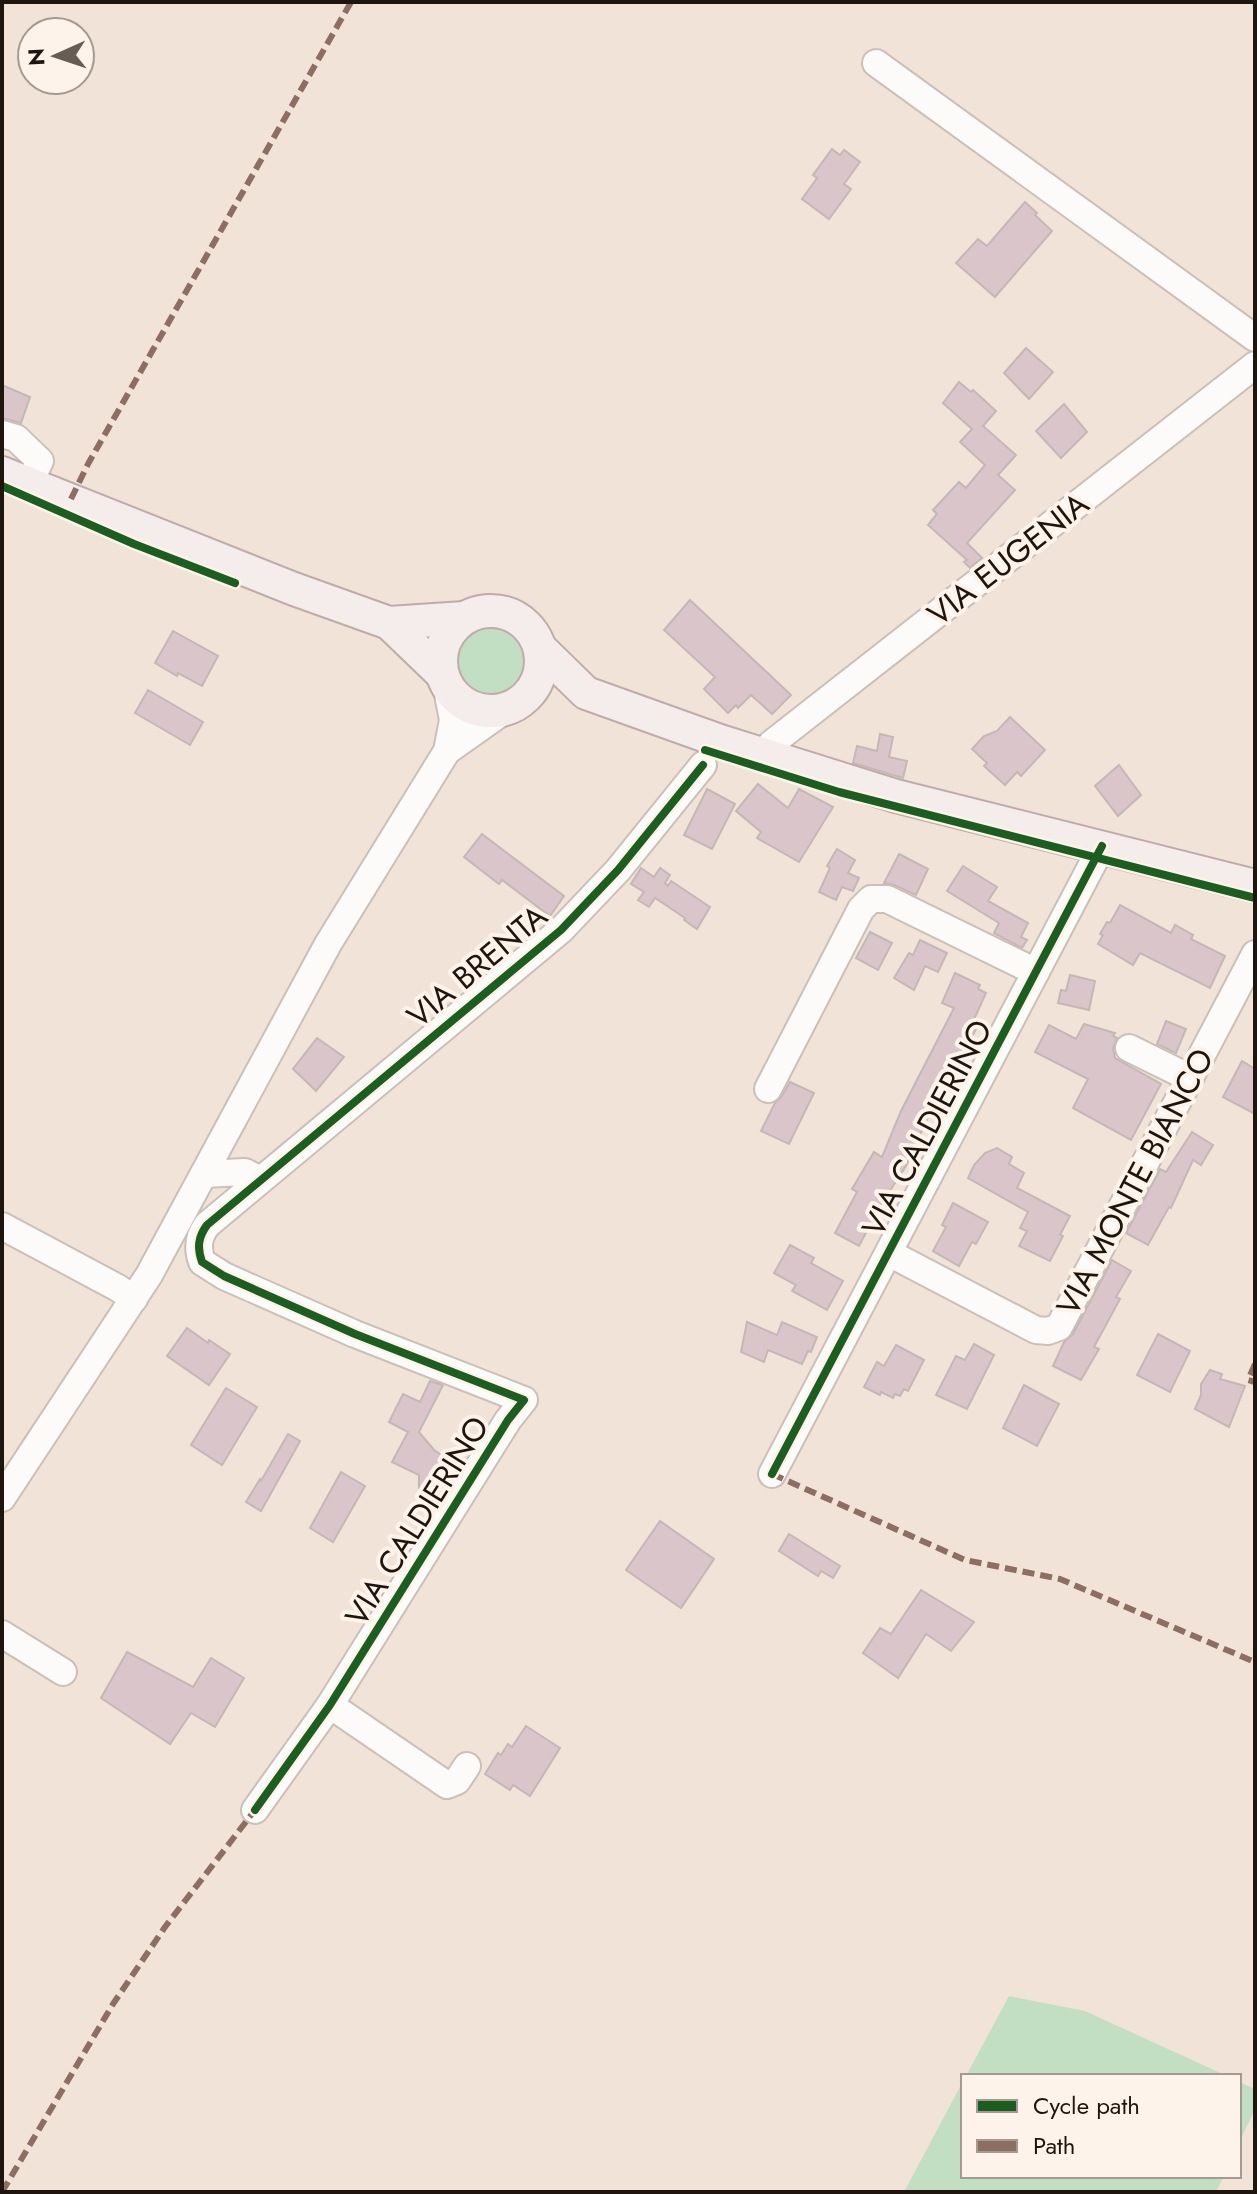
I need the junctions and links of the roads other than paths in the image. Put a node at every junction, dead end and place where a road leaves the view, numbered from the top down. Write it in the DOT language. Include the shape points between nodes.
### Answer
graph roads {
  1 [pos="876,63"];
  2 [pos="1255,338"];
  3 [pos="1255,365"];
  4 [pos="2,434"];
  5 [pos="16,479"];
  6 [pos="464,618"];
  7 [pos="389,623"];
  8 [pos="540,648"];
  9 [pos="444,679"];
  10 [pos="586,693"];
  11 [pos="514,705"];
  12 [pos="447,751"];
  13 [pos="764,755"];
  14 [pos="703,765"];
  15 [pos="1102,846"];
  16 [pos="1255,886"];
  17 [pos="1255,954"];
  18 [pos="1036,972"];
  19 [pos="1129,1048"];
  20 [pos="1190,1078"];
  21 [pos="768,1089"];
  22 [pos="229,1129"];
  23 [pos="204,1174"];
  24 [pos="252,1176"];
  25 [pos="2,1226"];
  26 [pos="889,1253"];
  27 [pos="134,1299"];
  28 [pos="772,1474"];
  29 [pos="2,1498"];
  30 [pos="2,1634"];
  31 [pos="63,1672"];
  32 [pos="330,1705"];
  33 [pos="467,1766"];
  34 [pos="255,1810"];
  1 -- 2 [label="street"];
  3 -- 13 [label="street, VIA EUGENIA" via="771,744"];
  4 -- 5 [label="street" via="16,438 40,461"];
  5 -- 7 [label="main road"];
  6 -- 7 [label="main road"];
  6 -- 8 [label="main road" via="478,611 510,613 524,621"];
  6 -- 9 [label="main road" via="444,642"];
  7 -- 9 [label="main road"];
  8 -- 10 [label="main road"];
  8 -- 11 [label="main road" via="539,678"];
  9 -- 11 [label="main road" via="466,705 494,711"];
  9 -- 12 [label="street" via="453,720"];
  10 -- 11 [label="main road"];
  10 -- 13 [label="main road"];
  11 -- 12 [label="street"];
  12 -- 22 [label="street" via="328,944"];
  13 -- 15 [label="main road" via="896,796"];
  14 -- 24 [label="street, VIA BRENTA" via="618,870 561,930"];
  15 -- 16 [label="main road"];
  15 -- 18 [label="street, VIA CALDIERINO"];
  17 -- 20 [label="street, VIA MONTE BIANCO"];
  18 -- 21 [label="street" via="887,899 871,899 861,909"];
  18 -- 26 [label="street, VIA CALDIERINO"];
  19 -- 20 [label="street"];
  20 -- 26 [label="street, VIA MONTE BIANCO" via="1059,1327 1036,1330"];
  22 -- 23 [label="street"];
  22 -- 24 [label="street"];
  23 -- 24 [label="street"];
  23 -- 27 [label="street"];
  24 -- 32 [label="street, VIA CALDIERINO" via="201,1234 202,1262 355,1334 524,1400"];
  25 -- 27 [label="street"];
  26 -- 28 [label="street, VIA CALDIERINO"];
  27 -- 29 [label="street"];
  30 -- 31 [label="street"];
  32 -- 33 [label="street" via="447,1785"];
  32 -- 34 [label="street, VIA CALDIERINO"];
}
